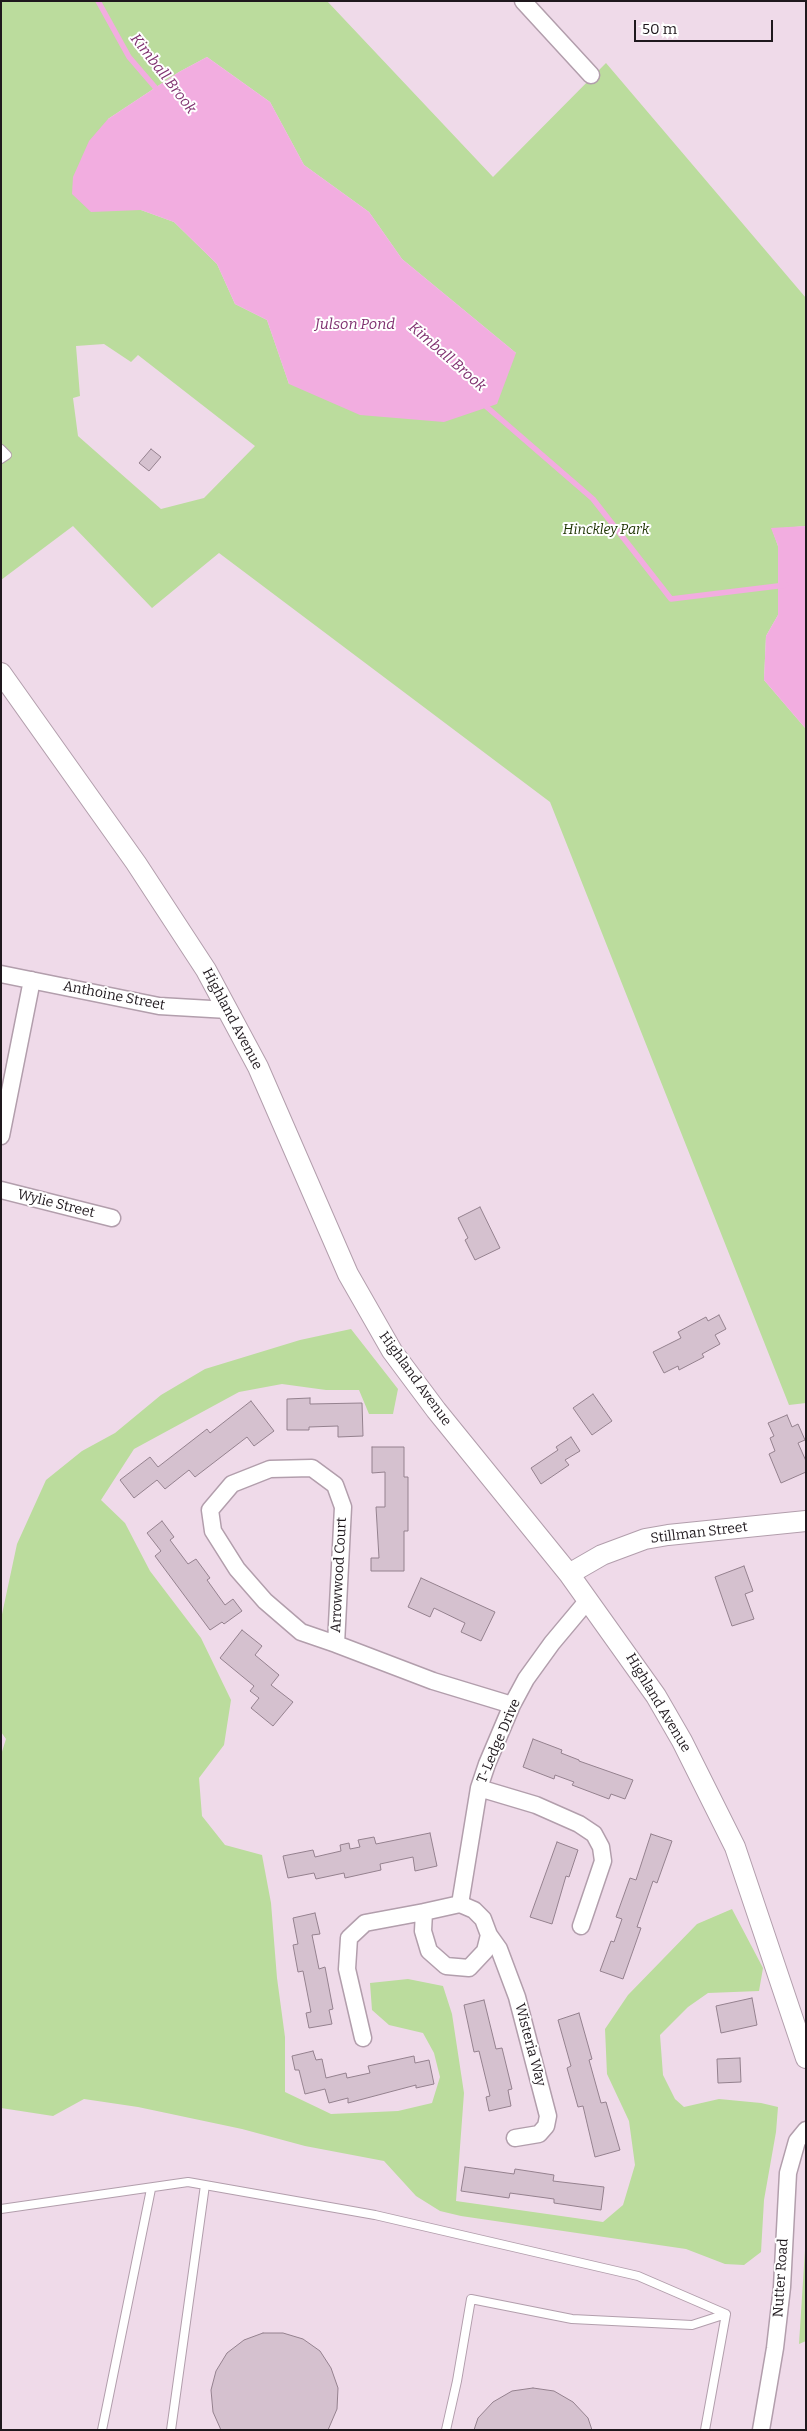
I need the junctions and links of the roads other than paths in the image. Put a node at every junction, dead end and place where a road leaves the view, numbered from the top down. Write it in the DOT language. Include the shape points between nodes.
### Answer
graph roads {
  1 [pos="523,1"];
  2 [pos="592,76"];
  3 [pos="1,448"];
  4 [pos="1,459"];
  5 [pos="1,673"];
  6 [pos="1,974"];
  7 [pos="32,980"];
  8 [pos="228,1010"];
  9 [pos="1,1136"];
  10 [pos="1,1190"];
  11 [pos="112,1218"];
  12 [pos="806,1521"];
  13 [pos="569,1574"];
  14 [pos="588,1600"];
  15 [pos="336,1644"];
  16 [pos="512,1705"];
  17 [pos="479,1788"];
  18 [pos="460,1904"];
  19 [pos="424,1912"];
  20 [pos="581,1926"];
  21 [pos="490,1935"];
  22 [pos="363,2038"];
  23 [pos="806,2058"];
  24 [pos="806,2130"];
  25 [pos="515,2138"];
  26 [pos="205,2185"];
  27 [pos="151,2189"];
  28 [pos="1,2209"];
  29 [pos="726,2314"];
  30 [pos="102,2430"];
  31 [pos="171,2430"];
  32 [pos="446,2430"];
  33 [pos="705,2430"];
  34 [pos="761,2430"];
  1 -- 2 [label="street"];
  3 -- 4 [label="lane" via="7,455"];
  5 -- 8 [label="street, Highland Avenue" via="136,863 206,970"];
  6 -- 7 [label="street, Anthoine Street"];
  7 -- 8 [label="street, Anthoine Street" via="159,1006"];
  7 -- 9 [label="street"];
  8 -- 13 [label="street, Highland Avenue" via="258,1067 348,1274 392,1351"];
  10 -- 11 [label="street, Wylie Street"];
  12 -- 13 [label="street, Stillman Street" via="645,1539 602,1555"];
  13 -- 14 [label="street, Highland Avenue"];
  14 -- 16 [label="street, T-Ledge Drive" via="552,1642"];
  14 -- 23 [label="street, Highland Avenue" via="656,1696 682,1740 731,1839"];
  15 -- 15 [label="street, Arrowwood Court" via="342,1507 335,1485 312,1468 270,1470 232,1484 210,1510 213,1531 266,1601 301,1632"];
  15 -- 16 [label="street, Arrowwood Court" via="433,1681"];
  16 -- 17 [label="street, T-Ledge Drive"];
  17 -- 18 [label="street, T-Ledge Drive"];
  17 -- 20 [label="street" via="536,1805 594,1834 601,1847 603,1861"];
  18 -- 19 [label="street"];
  18 -- 21 [label="street" via="474,1910 483,1919"];
  19 -- 21 [label="street" via="423,1931 429,1951 446,1966 469,1968 485,1951"];
  19 -- 22 [label="street" via="365,1923 349,1938 347,1969"];
  21 -- 25 [label="street, Wisteria Way" via="499,1949 517,1997 548,2116 546,2126 539,2134"];
  24 -- 34 [label="street, Nutter Road" via="797,2142 788,2172 782,2287"];
  26 -- 27 [label="lane" via="188,2182"];
  26 -- 29 [label="lane" via="375,2215 638,2276"];
  26 -- 31 [label="lane"];
  27 -- 28 [label="lane"];
  27 -- 30 [label="lane"];
  29 -- 32 [label="lane" via="692,2325 572,2318 471,2299"];
  29 -- 33 [label="lane"];
}
